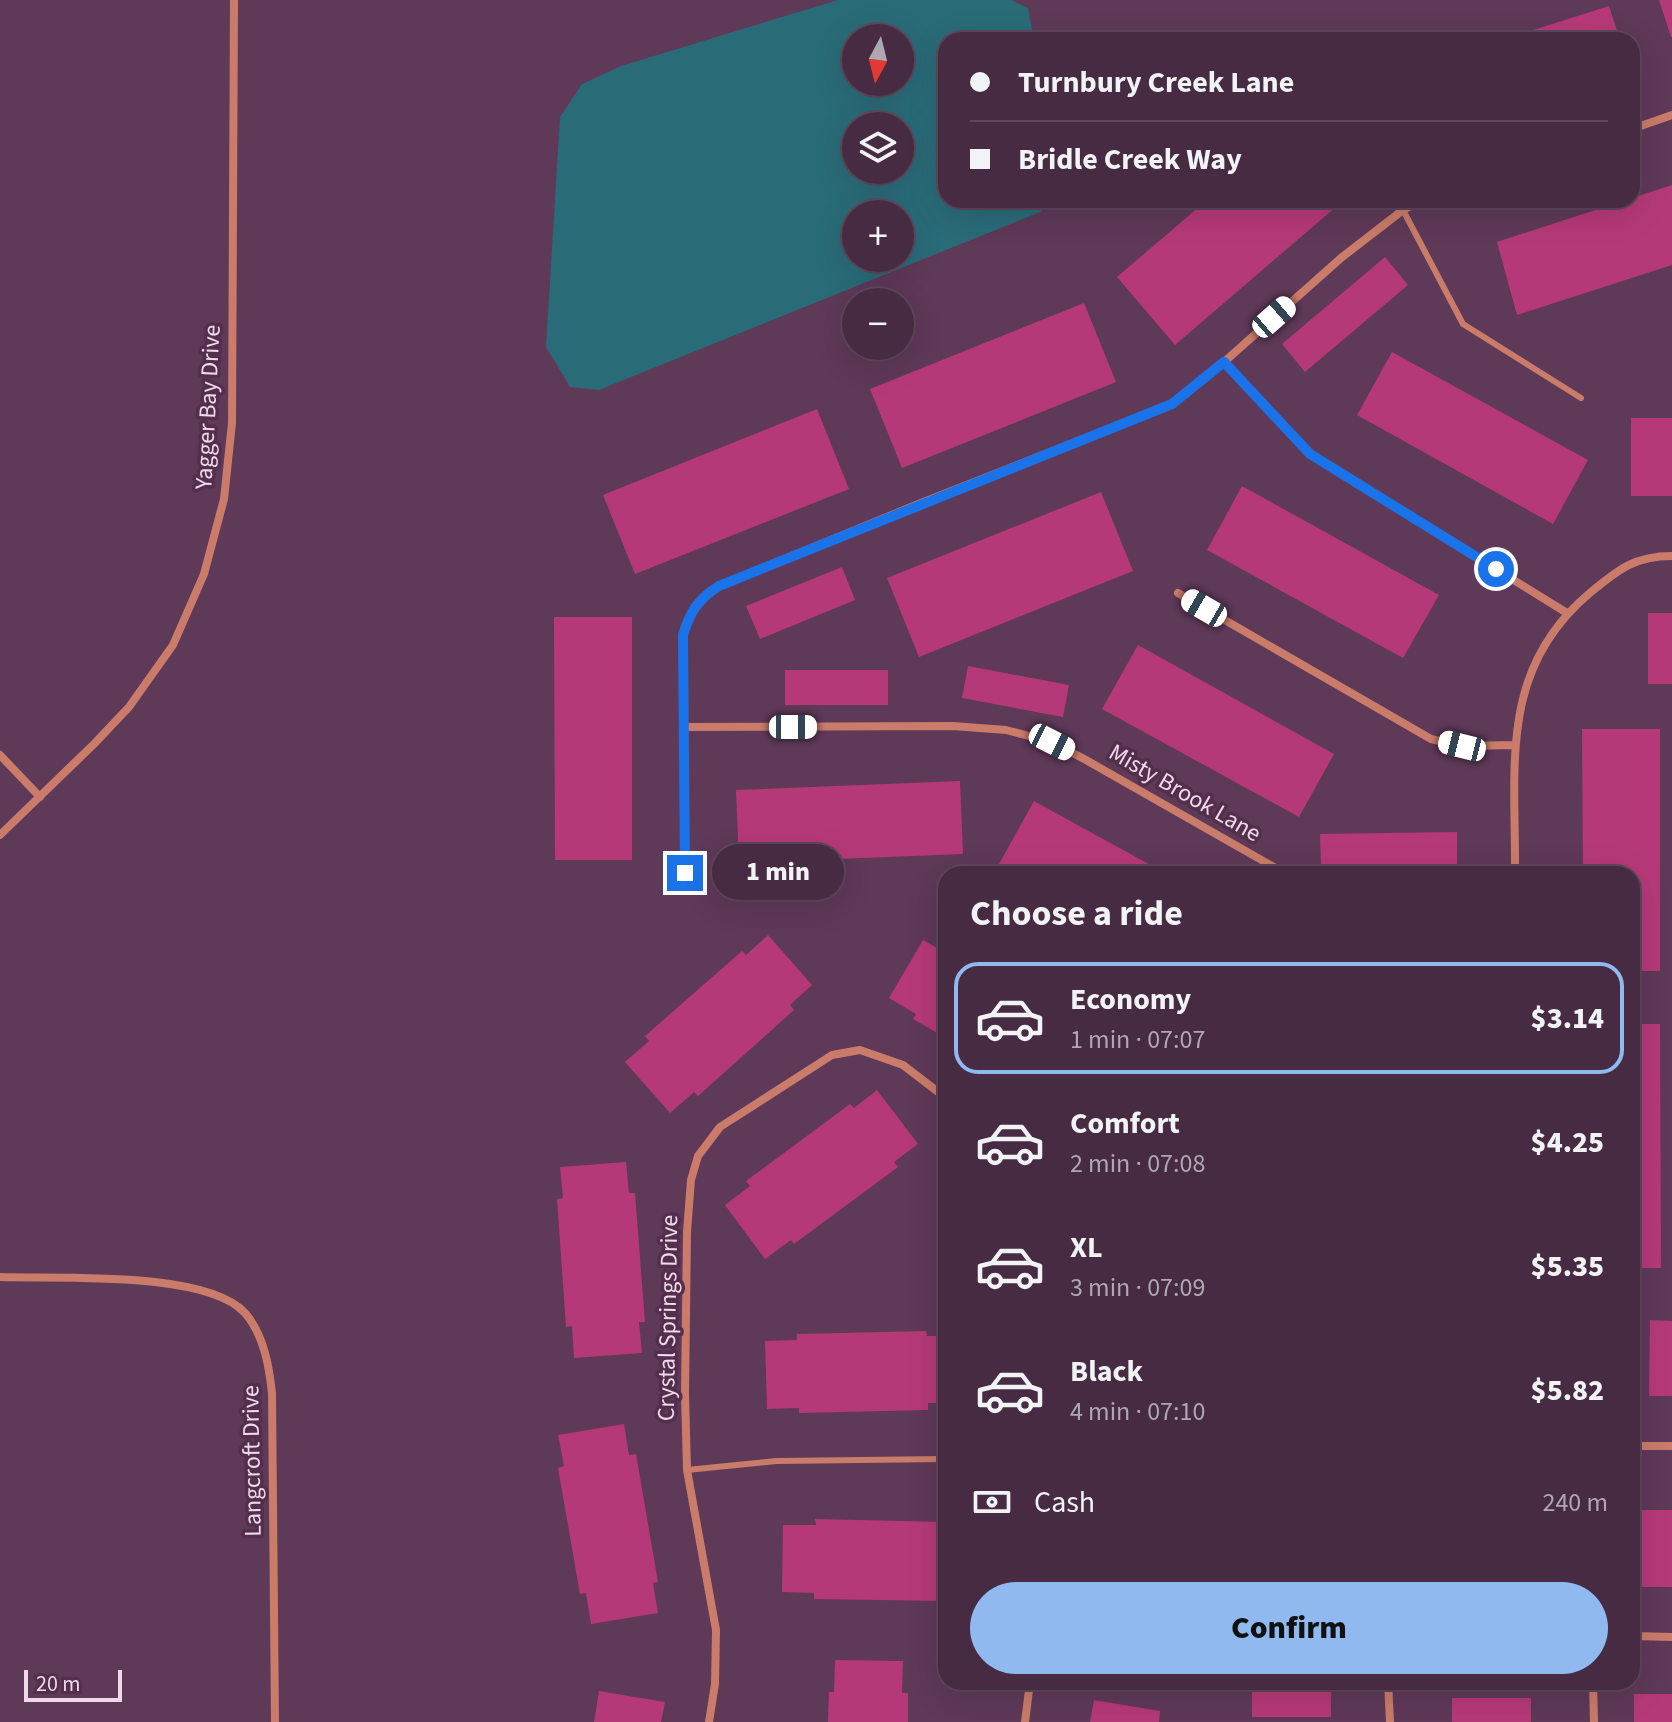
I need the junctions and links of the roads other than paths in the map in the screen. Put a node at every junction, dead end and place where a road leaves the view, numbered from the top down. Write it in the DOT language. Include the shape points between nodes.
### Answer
graph roads {
  1 [pos="234,0"];
  2 [pos="1672,115"];
  3 [pos="1640,126"];
  4 [pos="1407,208"];
  5 [pos="1403,210"];
  6 [pos="1224,362"];
  7 [pos="1581,398"];
  8 [pos="1672,556"];
  9 [pos="1178,593"];
  10 [pos="1567,613"];
  11 [pos="683,727"];
  12 [pos="1515,745"];
  13 [pos="0,755"];
  14 [pos="40,797"];
  15 [pos="0,835"];
  16 [pos="1272,866"];
  17 [pos="1515,866"];
  18 [pos="685,873"];
  19 [pos="938,1092"];
  20 [pos="0,1277"];
  21 [pos="1640,1446"];
  22 [pos="1672,1446"];
  23 [pos="938,1459"];
  24 [pos="687,1470"];
  25 [pos="1640,1636"];
  26 [pos="1672,1637"];
  27 [pos="1029,1690"];
  28 [pos="1388,1690"];
  29 [pos="1593,1690"];
  30 [pos="275,1722"];
  31 [pos="709,1722"];
  32 [pos="1025,1722"];
  33 [pos="1390,1722"];
  34 [pos="1594,1722"];
  1 -- 14 [label="street, Yagger Bay Drive" via="232,423 224,499 204,574 173,645 129,707"];
  2 -- 3 [label="street"];
  4 -- 5 [label="street"];
  5 -- 6 [label="street"];
  5 -- 7 [label="lane" via="1463,324"];
  6 -- 10 [label="street" via="1310,454"];
  6 -- 11 [label="street" via="1172,404 703,596 683,635"];
  8 -- 10 [label="street" via="1651,556 1620,568"];
  9 -- 12 [label="street" via="1431,739 1462,746"];
  10 -- 12 [label="street" via="1524,689"];
  11 -- 16 [label="street, Misty Brook Lane" via="1006,730 1052,742"];
  11 -- 18 [label="street"];
  12 -- 17 [label="street"];
  13 -- 14 [label="street"];
  14 -- 15 [label="street, Yagger Bay Drive"];
  19 -- 24 [label="street, Crystal Springs Drive" via="903,1065 860,1050 832,1055 720,1127 698,1156 691,1180 687,1248"];
  20 -- 30 [label="street, Langcroft Drive" via="163,1282 219,1296 244,1312 269,1365 272,1393"];
  21 -- 22 [label="street"];
  23 -- 24 [label="lane" via="765,1461"];
  24 -- 31 [label="street, Crystal Springs Drive" via="716,1630"];
  25 -- 26 [label="street"];
  27 -- 32 [label="street"];
  28 -- 33 [label="street"];
  29 -- 34 [label="street"];
}
